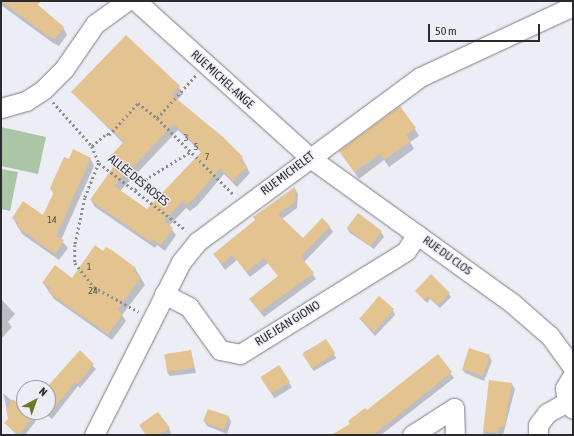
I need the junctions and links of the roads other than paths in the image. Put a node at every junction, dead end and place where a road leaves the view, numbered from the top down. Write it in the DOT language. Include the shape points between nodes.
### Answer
graph roads {
  1 [pos="127,1"];
  2 [pos="136,1"];
  3 [pos="573,6"];
  4 [pos="1,108"];
  5 [pos="309,157"];
  6 [pos="418,234"];
  7 [pos="164,294"];
  8 [pos="573,368"];
  9 [pos="573,375"];
  10 [pos="570,405"];
  11 [pos="94,435"];
  12 [pos="412,435"];
  13 [pos="455,435"];
  14 [pos="538,435"];
  1 -- 4 [label="street" via="95,24 64,69 43,90 26,101"];
  2 -- 5 [label="street, RUE MICHEL-ANGE"];
  3 -- 5 [label="street, RUE MICHELET" via="420,77"];
  5 -- 6 [label="street, RUE DU CLOS"];
  5 -- 7 [label="street, RUE MICHELET" via="197,242 181,262"];
  6 -- 7 [label="street, RUE JEAN GIONO" via="406,251 240,354 220,350 189,307"];
  6 -- 8 [label="street, RUE DU CLOS" via="512,303 550,336"];
  7 -- 11 [label="street, RUE MICHELET"];
  9 -- 10 [label="street" via="565,388"];
  10 -- 14 [label="street" via="547,413 538,425"];
  12 -- 13 [label="street" via="454,408"];
}
